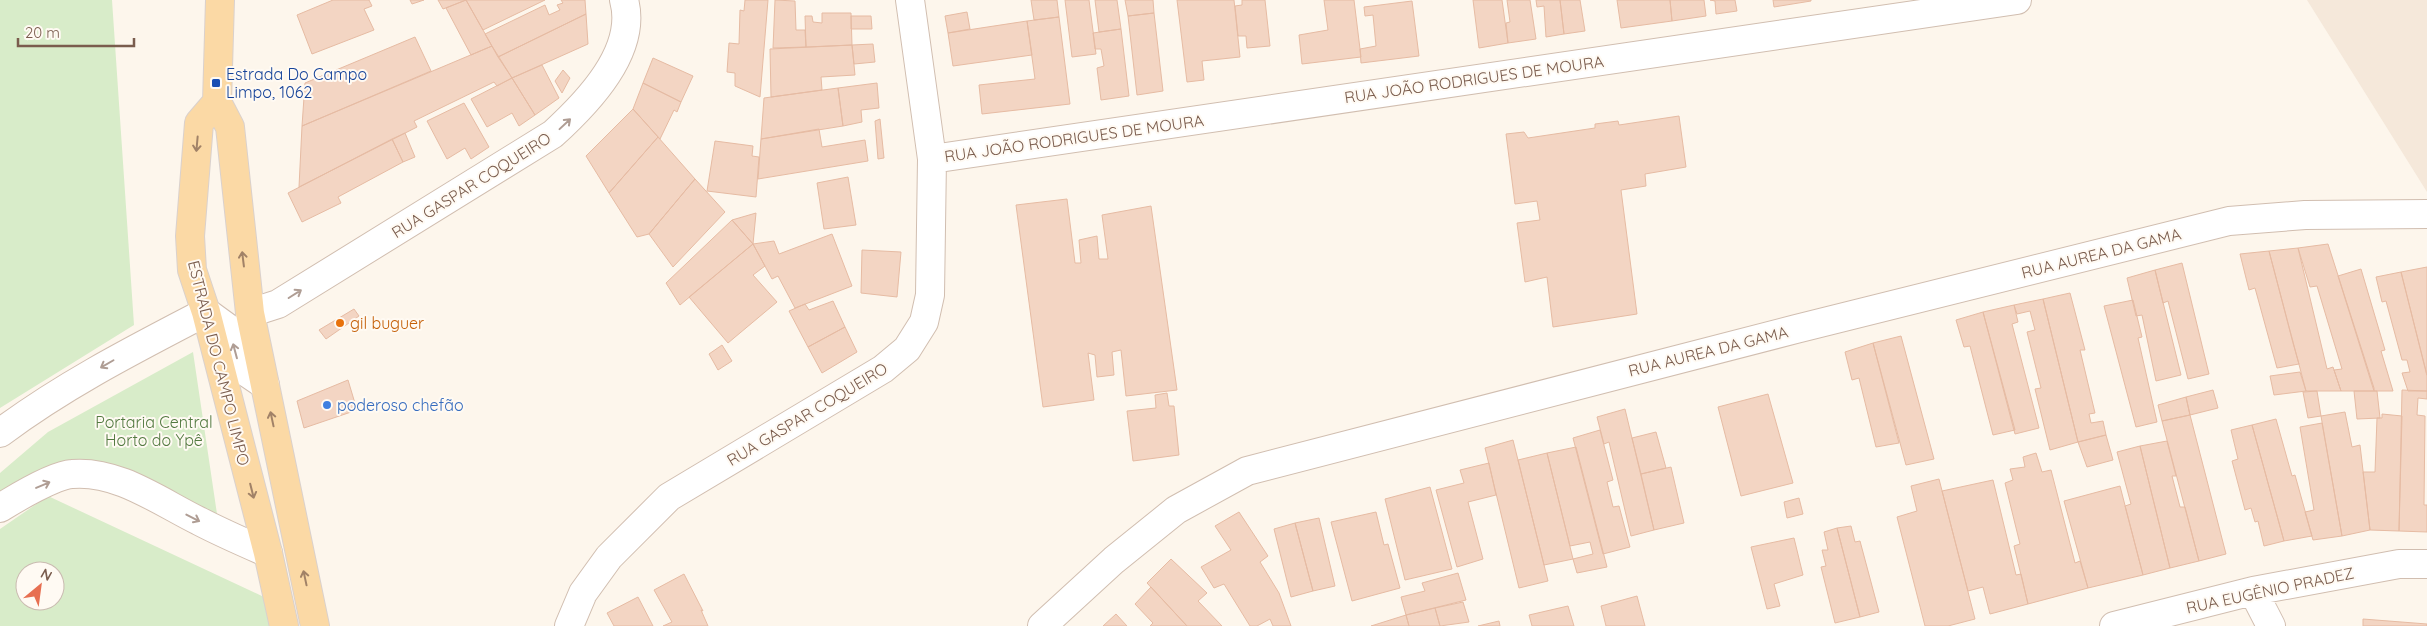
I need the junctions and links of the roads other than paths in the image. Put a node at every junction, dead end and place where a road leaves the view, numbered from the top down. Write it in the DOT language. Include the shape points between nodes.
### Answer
graph roads {
  1 [pos="220,0"];
  2 [pos="624,0"];
  3 [pos="910,0"];
  4 [pos="2017,0"];
  5 [pos="217,102"];
  6 [pos="932,159"];
  7 [pos="2427,214"];
  8 [pos="206,312"];
  9 [pos="250,313"];
  10 [pos="265,385"];
  11 [pos="0,433"];
  12 [pos="0,508"];
  13 [pos="268,553"];
  14 [pos="2427,564"];
  15 [pos="2253,591"];
  16 [pos="284,626"];
  17 [pos="315,626"];
  18 [pos="569,626"];
  19 [pos="1042,626"];
  20 [pos="2114,626"];
  21 [pos="2271,626"];
  1 -- 5 [label="main road"];
  9 -- 2 [label="street, RUA GASPAR COQUEIRO, one-way" via="278,304 554,134 585,105 605,78 622,44"];
  3 -- 6 [label="street, RUA GASPAR COQUEIRO"];
  4 -- 6 [label="street, RUA JOÃO RODRIGUES DE MOURA"];
  5 -- 8 [label="main road, ESTRADA DO CAMPO LIMPO, one-way" via="199,123 190,236 192,270"];
  9 -- 5 [label="main road, one-way" via="230,126"];
  6 -- 18 [label="street, RUA GASPAR COQUEIRO" via="930,295 924,322 906,349 882,369 669,498 609,556 584,594"];
  7 -- 19 [label="street, RUA AUREA DA GAMA" via="2305,215 2229,221 1247,471 1176,510 1114,560"];
  10 -- 8 [label="street, one-way" via="240,368 228,328"];
  8 -- 11 [label="street, one-way" via="115,359 59,392"];
  8 -- 13 [label="main road, ESTRADA DO CAMPO LIMPO, one-way"];
  9 -- 10 [label="main road"];
  17 -- 10 [label="main road, one-way"];
  12 -- 13 [label="street, one-way" via="70,474 94,474 133,486"];
  13 -- 16 [label="main road, ESTRADA DO CAMPO LIMPO"];
  14 -- 15 [label="street, RUA EUGÊNIO PRADEZ" via="2398,564"];
  15 -- 20 [label="street, RUA EUGÊNIO PRADEZ"];
  15 -- 21 [label="street"];
}
